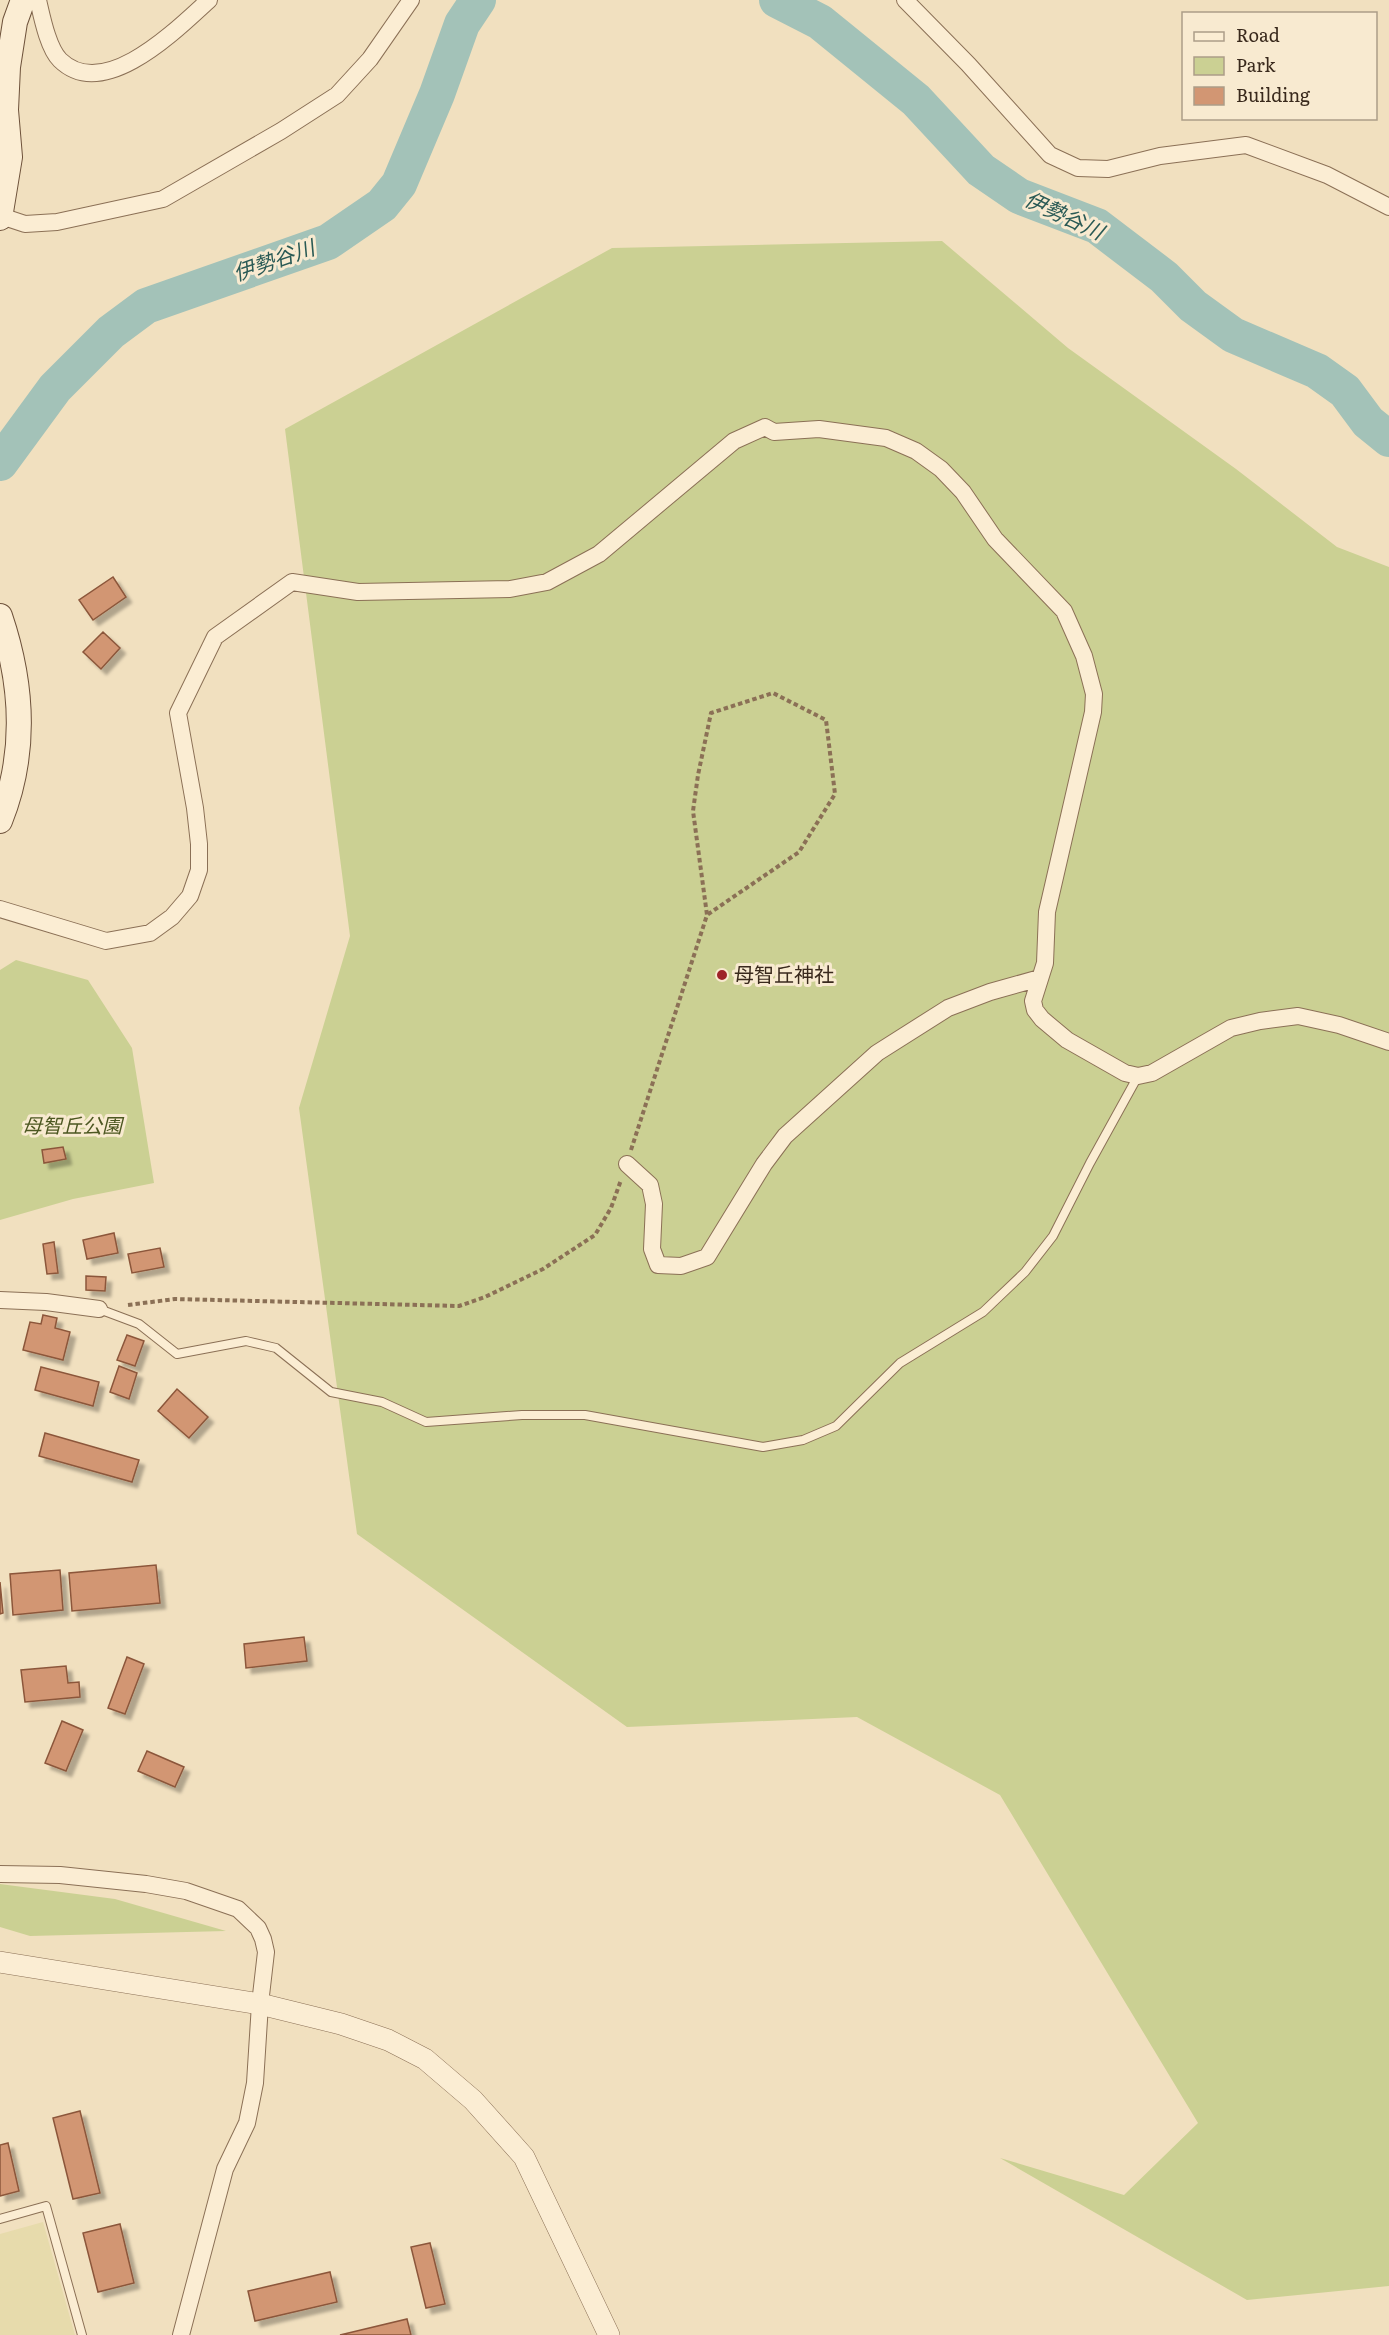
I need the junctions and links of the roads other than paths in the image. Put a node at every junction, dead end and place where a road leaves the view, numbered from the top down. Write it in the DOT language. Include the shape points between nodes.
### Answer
graph roads {
  1 [pos="23,0"];
  2 [pos="38,0"];
  3 [pos="209,0"];
  4 [pos="411,0"];
  5 [pos="905,0"];
  6 [pos="1389,207"];
  7 [pos="1,217"];
  8 [pos="0,616"];
  9 [pos="0,821"];
  10 [pos="0,909"];
  11 [pos="1040,978"];
  12 [pos="1389,1042"];
  13 [pos="1138,1076"];
  14 [pos="627,1164"];
  15 [pos="0,1300"];
  16 [pos="99,1309"];
  17 [pos="0,1874"];
  18 [pos="0,1962"];
  19 [pos="260,2004"];
  20 [pos="0,2219"];
  21 [pos="82,2335"];
  22 [pos="181,2335"];
  23 [pos="609,2335"];
  1 -- 7 [label="main road" via="15,22 8,67 10,157"];
  2 -- 3 [label="street" via="48,39 59,60 82,74 108,71 154,49"];
  4 -- 7 [label="street" via="370,59 337,95 163,199 57,222 25,225"];
  5 -- 6 [label="street" via="1050,155 1078,168 1108,169 1160,156 1246,145 1327,175"];
  8 -- 9 [label="main road" via="19,704 19,750 9,799"];
  10 -- 11 [label="street" via="106,940 150,933 178,910 190,896 199,870 199,844 178,713 215,637 292,582 358,592 510,589 547,582 599,554 734,441 765,427 774,432 819,429 886,438 916,451 941,469 963,492 995,539 1064,611 1084,656 1094,694 1094,712 1047,912 1045,963"];
  11 -- 13 [label="street" via="1033,1001 1042,1019 1067,1040 1125,1074"];
  11 -- 14 [label="street" via="948,1008 877,1053 785,1137 707,1257 681,1266 658,1265 652,1249 654,1204 650,1185"];
  12 -- 13 [label="street" via="1298,1016 1260,1021 1231,1028 1152,1073"];
  13 -- 16 [label="lane" via="1053,1236 1025,1272 983,1312 900,1363 836,1426 804,1440 764,1447 585,1415 522,1414 426,1422 382,1402 331,1392 276,1348 246,1341 177,1354 139,1324"];
  15 -- 16 [label="street"];
  17 -- 19 [label="street" via="60,1875 146,1884 186,1891 238,1909 258,1928 265,1945"];
  18 -- 19 [label="street"];
  19 -- 22 [label="street" via="255,2083 247,2123 225,2169"];
  19 -- 23 [label="street" via="388,2040 425,2059 473,2100 524,2157"];
  20 -- 21 [label="lane" via="46,2206"];
}
